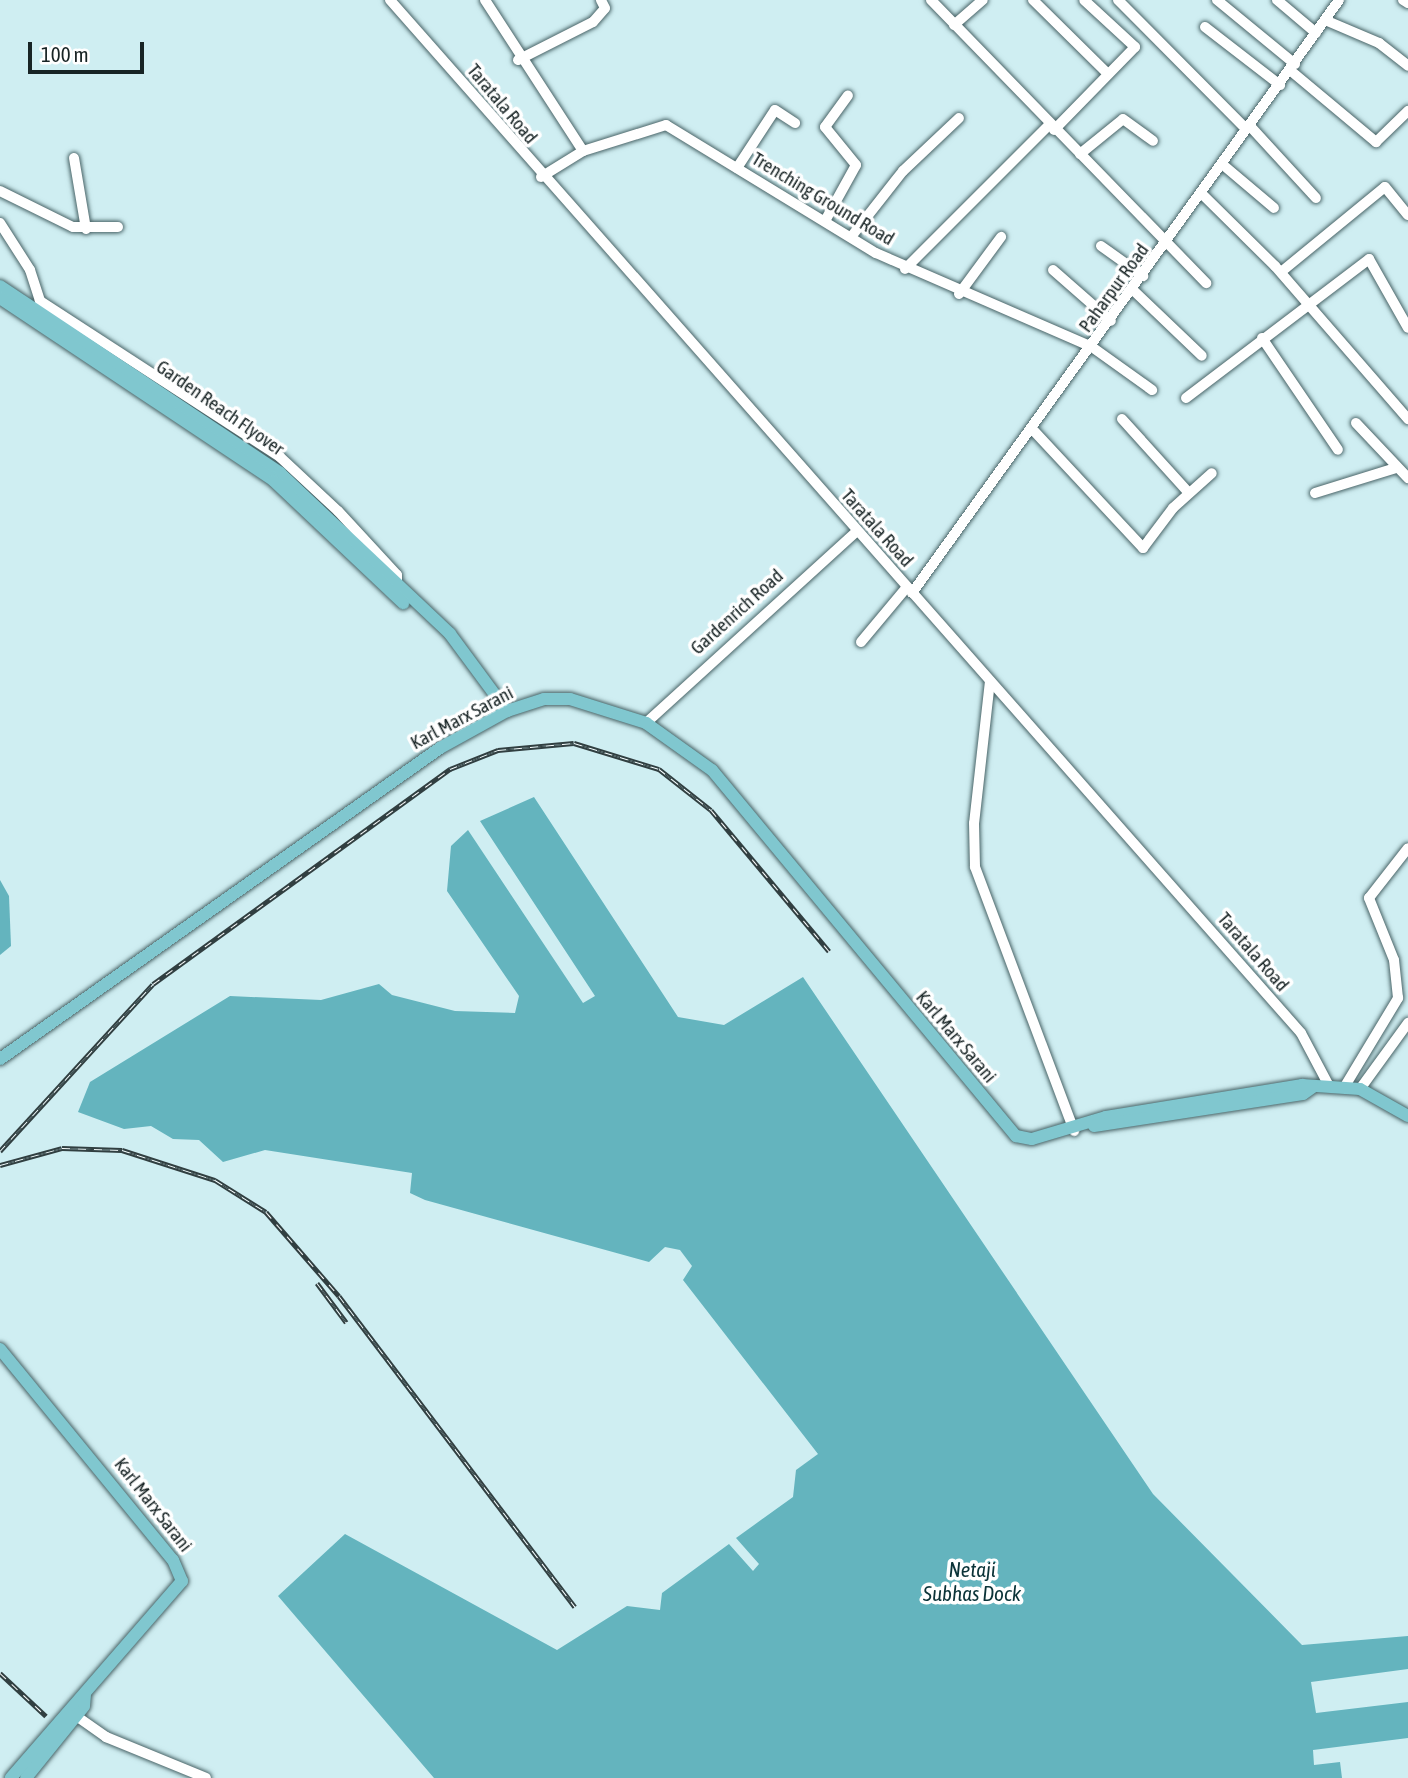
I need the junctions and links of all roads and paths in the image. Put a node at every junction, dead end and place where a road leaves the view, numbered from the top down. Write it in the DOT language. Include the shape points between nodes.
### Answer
graph roads {
  1 [pos="390,0"];
  2 [pos="485,0"];
  3 [pos="601,0"];
  4 [pos="931,0"];
  5 [pos="983,0"];
  6 [pos="1033,0"];
  7 [pos="1084,0"];
  8 [pos="1118,0"];
  9 [pos="1217,0"];
  10 [pos="1277,0"];
  11 [pos="1339,0"];
  12 [pos="1403,0"];
  13 [pos="1408,4"];
  14 [pos="1325,20"];
  15 [pos="954,25"];
  16 [pos="1205,27"];
  17 [pos="1316,33"];
  18 [pos="518,60"];
  19 [pos="1408,66"];
  20 [pos="1293,68"];
  21 [pos="1108,74"];
  22 [pos="1280,85"];
  23 [pos="848,95"];
  24 [pos="1408,111"];
  25 [pos="959,118"];
  26 [pos="795,123"];
  27 [pos="1052,127"];
  28 [pos="1248,127"];
  29 [pos="1153,141"];
  30 [pos="583,151"];
  31 [pos="1080,154"];
  32 [pos="74,158"];
  33 [pos="1222,164"];
  34 [pos="737,168"];
  35 [pos="541,177"];
  36 [pos="0,191"];
  37 [pos="1202,194"];
  38 [pos="1316,198"];
  39 [pos="1274,208"];
  40 [pos="1408,215"];
  41 [pos="825,221"];
  42 [pos="0,223"];
  43 [pos="118,226"];
  44 [pos="86,229"];
  45 [pos="851,237"];
  46 [pos="1001,237"];
  47 [pos="1167,243"];
  48 [pos="1101,246"];
  49 [pos="905,268"];
  50 [pos="1053,270"];
  51 [pos="1281,272"];
  52 [pos="1143,276"];
  53 [pos="1206,283"];
  54 [pos="0,286"];
  55 [pos="1133,290"];
  56 [pos="960,294"];
  57 [pos="0,298"];
  58 [pos="1307,302"];
  59 [pos="1111,321"];
  60 [pos="1408,328"];
  61 [pos="1262,338"];
  62 [pos="1093,347"];
  63 [pos="1202,356"];
  64 [pos="1152,390"];
  65 [pos="1186,398"];
  66 [pos="1122,419"];
  67 [pos="1408,419"];
  68 [pos="1356,422"];
  69 [pos="1034,431"];
  70 [pos="1338,450"];
  71 [pos="1396,468"];
  72 [pos="1212,473"];
  73 [pos="1408,478"];
  74 [pos="1188,492"];
  75 [pos="1315,493"];
  76 [pos="856,532"];
  77 [pos="341,540"];
  78 [pos="394,590"];
  79 [pos="909,590"];
  80 [pos="861,642"];
  81 [pos="990,681"];
  82 [pos="507,711"];
  83 [pos="646,723"];
  84 [pos="1408,848"];
  85 [pos="1408,1023"];
  86 [pos="0,1059"];
  87 [pos="1328,1084"];
  88 [pos="1345,1086"];
  89 [pos="1360,1089"];
  90 [pos="1408,1116"];
  91 [pos="1074,1131"];
  92 [pos="0,1349"];
  93 [pos="71,1713"];
  94 [pos="11,1778"];
  95 [pos="26,1778"];
  96 [pos="206,1778"];
  1 -- 35 [label="street, Taratala Road"];
  2 -- 18 [label="street"];
  3 -- 18 [label="street" via="605,11 593,22"];
  4 -- 15 [label="street"];
  5 -- 15 [label="street"];
  6 -- 21 [label="street"];
  7 -- 21 [label="street" via="1135,47"];
  8 -- 28 [label="street"];
  9 -- 20 [label="street"];
  10 -- 17 [label="street"];
  11 -- 14 [label="street, Paharpur Road"];
  12 -- 13 [label="street"];
  14 -- 17 [label="street, Paharpur Road"];
  14 -- 19 [label="street" via="1379,43"];
  15 -- 27 [label="street"];
  16 -- 22 [label="street"];
  17 -- 20 [label="street, Paharpur Road"];
  18 -- 30 [label="street"];
  20 -- 22 [label="street, Paharpur Road"];
  20 -- 24 [label="street" via="1376,142"];
  21 -- 27 [label="street"];
  22 -- 28 [label="street, Paharpur Road"];
  23 -- 41 [label="street" via="825,127 856,165"];
  25 -- 45 [label="street" via="903,171"];
  26 -- 34 [label="street" via="775,110"];
  27 -- 31 [label="street"];
  27 -- 49 [label="street"];
  28 -- 33 [label="street, Paharpur Road"];
  28 -- 38 [label="street"];
  29 -- 31 [label="street" via="1123,119"];
  30 -- 34 [label="street, Trenching Ground Road" via="666,125"];
  30 -- 35 [label="street, Trenching Ground Road"];
  31 -- 47 [label="street"];
  32 -- 44 [label="street"];
  33 -- 37 [label="street, Paharpur Road"];
  33 -- 39 [label="street"];
  34 -- 41 [label="street, Trenching Ground Road"];
  35 -- 76 [label="street, Taratala Road"];
  36 -- 44 [label="street"];
  37 -- 47 [label="street, Paharpur Road"];
  37 -- 51 [label="street"];
  40 -- 51 [label="street" via="1385,187"];
  41 -- 45 [label="street, Trenching Ground Road"];
  42 -- 78 [label="street" via="30,270 40,301 280,457 397,575"];
  43 -- 44 [label="street"];
  45 -- 49 [label="street, Trenching Ground Road"];
  46 -- 56 [label="street"];
  47 -- 52 [label="street, Paharpur Road"];
  47 -- 53 [label="street"];
  48 -- 52 [label="street"];
  49 -- 56 [label="street, Trenching Ground Road"];
  50 -- 59 [label="street"];
  51 -- 58 [label="street"];
  52 -- 55 [label="street, Paharpur Road"];
  54 -- 77 [label="main road, Garden Reach Flyover" via="280,473"];
  55 -- 59 [label="street, Paharpur Road"];
  55 -- 63 [label="street"];
  56 -- 62 [label="street, Trenching Ground Road"];
  57 -- 77 [label="main road, Garden Reach Flyover" via="274,481"];
  58 -- 60 [label="street" via="1369,259"];
  58 -- 61 [label="street"];
  58 -- 67 [label="street"];
  59 -- 62 [label="street, Paharpur Road"];
  61 -- 65 [label="street"];
  61 -- 70 [label="street"];
  62 -- 64 [label="street, Trenching Ground Road"];
  62 -- 69 [label="street, Paharpur Road"];
  66 -- 74 [label="street"];
  68 -- 71 [label="street"];
  69 -- 74 [label="street" via="1139,547 1151,544"];
  69 -- 79 [label="street, Paharpur Road"];
  71 -- 73 [label="street"];
  71 -- 75 [label="street" via="1368,482"];
  72 -- 74 [label="street"];
  76 -- 79 [label="street, Taratala Road"];
  76 -- 83 [label="street, Gardenrich Road"];
  77 -- 78 [label="main road, Garden Reach Flyover"];
  78 -- 82 [label="main road, Garden Reach Flyover" via="462,653"];
  79 -- 80 [label="street, Paharpur Road"];
  79 -- 81 [label="street, Taratala Road"];
  81 -- 87 [label="street, Taratala Road" via="1301,1033"];
  81 -- 91 [label="street" via="974,823 975,867"];
  82 -- 83 [label="main road, Karl Marx Sarani" via="544,699 570,699"];
  82 -- 86 [label="main road, Karl Marx Sarani" via="419,763"];
  83 -- 91 [label="main road, Karl Marx Sarani" via="694,754 729,788 1016,1136"];
  84 -- 88 [label="street" via="1369,898 1394,960 1398,998"];
  85 -- 89 [label="street"];
  87 -- 88 [label="main road, Karl Marx Sarani"];
  87 -- 91 [label="main road, Karl Marx Sarani" via="1154,1109"];
  88 -- 89 [label="main road, Karl Marx Sarani"];
  89 -- 90 [label="main road, Karl Marx Sarani"];
  92 -- 93 [label="main road, Karl Marx Sarani" via="181,1572 180,1591"];
  93 -- 94 [label="main road, Karl Marx Sarani"];
  93 -- 95 [label="main road"];
  93 -- 96 [label="street" via="106,1737"];
}
